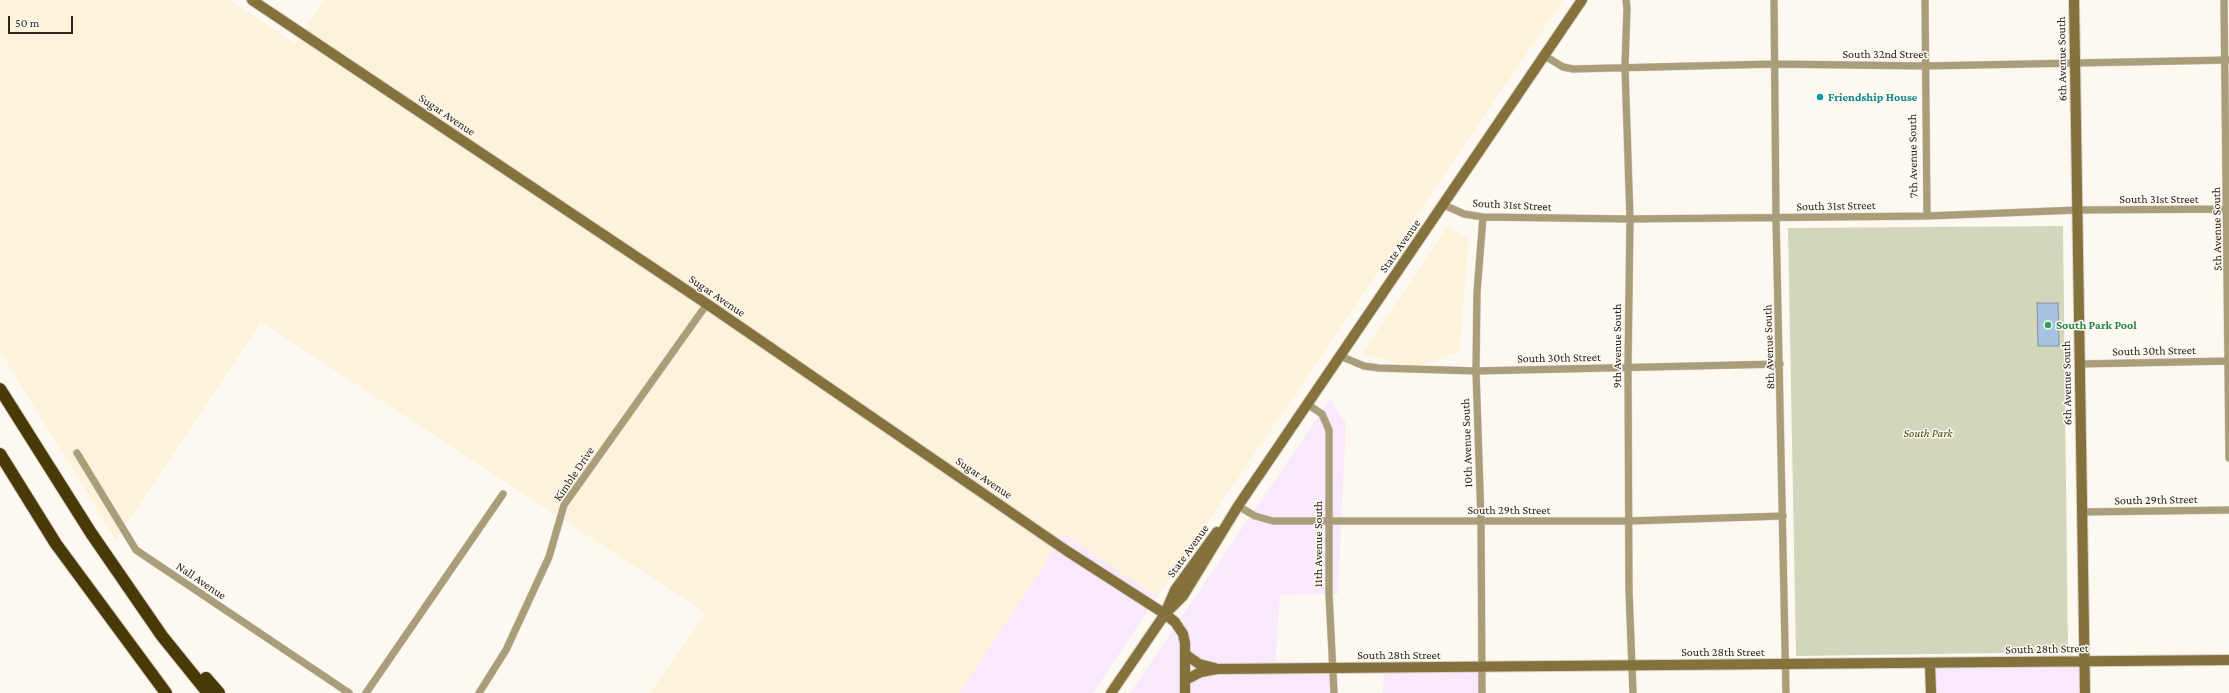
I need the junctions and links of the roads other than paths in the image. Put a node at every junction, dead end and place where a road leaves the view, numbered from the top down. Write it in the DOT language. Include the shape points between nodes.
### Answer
graph roads {
  1 [pos="252,0"];
  2 [pos="1582,0"];
  3 [pos="1626,0"];
  4 [pos="1774,0"];
  5 [pos="1925,0"];
  6 [pos="2074,0"];
  7 [pos="2224,0"];
  8 [pos="1545,56"];
  9 [pos="2227,60"];
  10 [pos="1774,64"];
  11 [pos="2076,64"];
  12 [pos="1925,66"];
  13 [pos="1625,67"];
  14 [pos="1444,205"];
  15 [pos="2228,209"];
  16 [pos="2078,210"];
  17 [pos="1927,216"];
  18 [pos="1483,217"];
  19 [pos="1776,218"];
  20 [pos="1630,219"];
  21 [pos="706,304"];
  22 [pos="1340,356"];
  23 [pos="2229,361"];
  24 [pos="1780,364"];
  25 [pos="2080,364"];
  26 [pos="1628,367"];
  27 [pos="1476,371"];
  28 [pos="0,390"];
  29 [pos="1308,404"];
  30 [pos="77,453"];
  31 [pos="0,454"];
  32 [pos="2229,458"];
  33 [pos="503,494"];
  34 [pos="1238,506"];
  35 [pos="2229,510"];
  36 [pos="2082,512"];
  37 [pos="1783,516"];
  38 [pos="1328,521"];
  39 [pos="1481,521"];
  40 [pos="1630,521"];
  41 [pos="91,533"];
  42 [pos="1165,614"];
  43 [pos="1185,654"];
  44 [pos="2229,660"];
  45 [pos="2085,662"];
  46 [pos="1930,663"];
  47 [pos="1632,665"];
  48 [pos="1786,665"];
  49 [pos="1480,667"];
  50 [pos="1333,668"];
  51 [pos="1217,669"];
  52 [pos="1185,680"];
  53 [pos="166,693"];
  54 [pos="208,693"];
  55 [pos="219,693"];
  56 [pos="349,693"];
  57 [pos="366,693"];
  58 [pos="479,693"];
  59 [pos="1111,693"];
  60 [pos="1185,693"];
  61 [pos="1334,693"];
  62 [pos="1482,693"];
  63 [pos="1633,693"];
  64 [pos="1786,693"];
  65 [pos="1931,693"];
  66 [pos="2085,693"];
  1 -- 21 [label="main road, Sugar Avenue"];
  2 -- 8 [label="main road, State Avenue"];
  3 -- 13 [label="street, 9th Avenue South"];
  4 -- 10 [label="street, 8th Avenue South"];
  5 -- 12 [label="street, 7th Avenue South"];
  6 -- 11 [label="main road, 6th Avenue South"];
  7 -- 9 [label="street, 5th Avenue South"];
  8 -- 13 [label="street, South 32nd Street" via="1563,67"];
  8 -- 14 [label="main road, State Avenue"];
  9 -- 11 [label="street, South 32nd Street"];
  9 -- 15 [label="street, 5th Avenue South"];
  10 -- 12 [label="street, South 32nd Street"];
  10 -- 13 [label="street, South 32nd Street"];
  10 -- 19 [label="street, 8th Avenue South"];
  11 -- 12 [label="street, South 32nd Street"];
  11 -- 16 [label="main road, 6th Avenue South"];
  12 -- 17 [label="street, 7th Avenue South"];
  13 -- 20 [label="street, 9th Avenue South"];
  14 -- 18 [label="street, South 31st Street" via="1464,214"];
  14 -- 22 [label="main road, State Avenue"];
  15 -- 16 [label="street, South 31st Street"];
  15 -- 23 [label="street, 5th Avenue South"];
  16 -- 17 [label="street, South 31st Street"];
  16 -- 25 [label="main road, 6th Avenue South"];
  17 -- 19 [label="street, South 31st Street"];
  18 -- 20 [label="street, South 31st Street"];
  18 -- 27 [label="street, 10th Avenue South" via="1477,292"];
  19 -- 20 [label="street, South 31st Street"];
  19 -- 24 [label="street, 8th Avenue South"];
  20 -- 26 [label="street, 9th Avenue South"];
  21 -- 42 [label="main road, Sugar Avenue" via="1067,551"];
  21 -- 58 [label="street, Kimble Drive" via="564,505 549,557 506,650"];
  22 -- 27 [label="street, South 30th Street" via="1364,366 1379,368"];
  22 -- 29 [label="main road, State Avenue"];
  23 -- 25 [label="street, South 30th Street"];
  23 -- 32 [label="street, 5th Avenue South"];
  24 -- 26 [label="street, South 30th Street"];
  24 -- 37 [label="street, 8th Avenue South"];
  25 -- 36 [label="main road, 6th Avenue South"];
  26 -- 27 [label="street, South 30th Street"];
  26 -- 40 [label="street, 9th Avenue South"];
  27 -- 39 [label="street, 10th Avenue South"];
  28 -- 41 [label="highway"];
  29 -- 34 [label="main road, State Avenue"];
  29 -- 38 [label="street, 11th Avenue South" via="1322,414 1329,430"];
  30 -- 56 [label="street, Nall Avenue" via="136,550"];
  31 -- 53 [label="highway" via="56,544"];
  33 -- 57 [label="street"];
  34 -- 38 [label="street, South 29th Street" via="1264,519"];
  34 -- 42 [label="main road, State Avenue" via="1194,562 1172,597"];
  35 -- 36 [label="street, South 29th Street"];
  36 -- 45 [label="main road, 6th Avenue South"];
  37 -- 40 [label="street, South 29th Street"];
  37 -- 48 [label="street, 8th Avenue South"];
  38 -- 39 [label="street, South 29th Street"];
  38 -- 50 [label="street, 11th Avenue South"];
  39 -- 40 [label="street, South 29th Street"];
  39 -- 49 [label="street, 10th Avenue South"];
  40 -- 47 [label="street, 9th Avenue South"];
  41 -- 54 [label="highway" via="162,636"];
  41 -- 55 [label="highway"];
  42 -- 43 [label="main road, Sugar Avenue" via="1182,630"];
  42 -- 59 [label="main road, State Avenue"];
  43 -- 51 [label="main road, South 28th Street" via="1199,664"];
  43 -- 52 [label="main road, Sugar Avenue"];
  44 -- 45 [label="main road, South 28th Street"];
  45 -- 46 [label="main road, South 28th Street"];
  45 -- 66 [label="main road, 6th Avenue South"];
  46 -- 48 [label="main road, South 28th Street"];
  46 -- 65 [label="main road"];
  47 -- 48 [label="main road, South 28th Street"];
  47 -- 49 [label="main road, South 28th Street"];
  47 -- 63 [label="street, 9th Avenue South"];
  48 -- 64 [label="street, 8th Avenue South"];
  49 -- 50 [label="main road, South 28th Street"];
  49 -- 62 [label="street, 10th Avenue South"];
  50 -- 51 [label="main road, South 28th Street"];
  50 -- 61 [label="street, 11th Avenue South"];
  51 -- 52 [label="main road, South 28th Street" via="1201,672"];
  52 -- 60 [label="main road, Sugar Avenue"];
}
